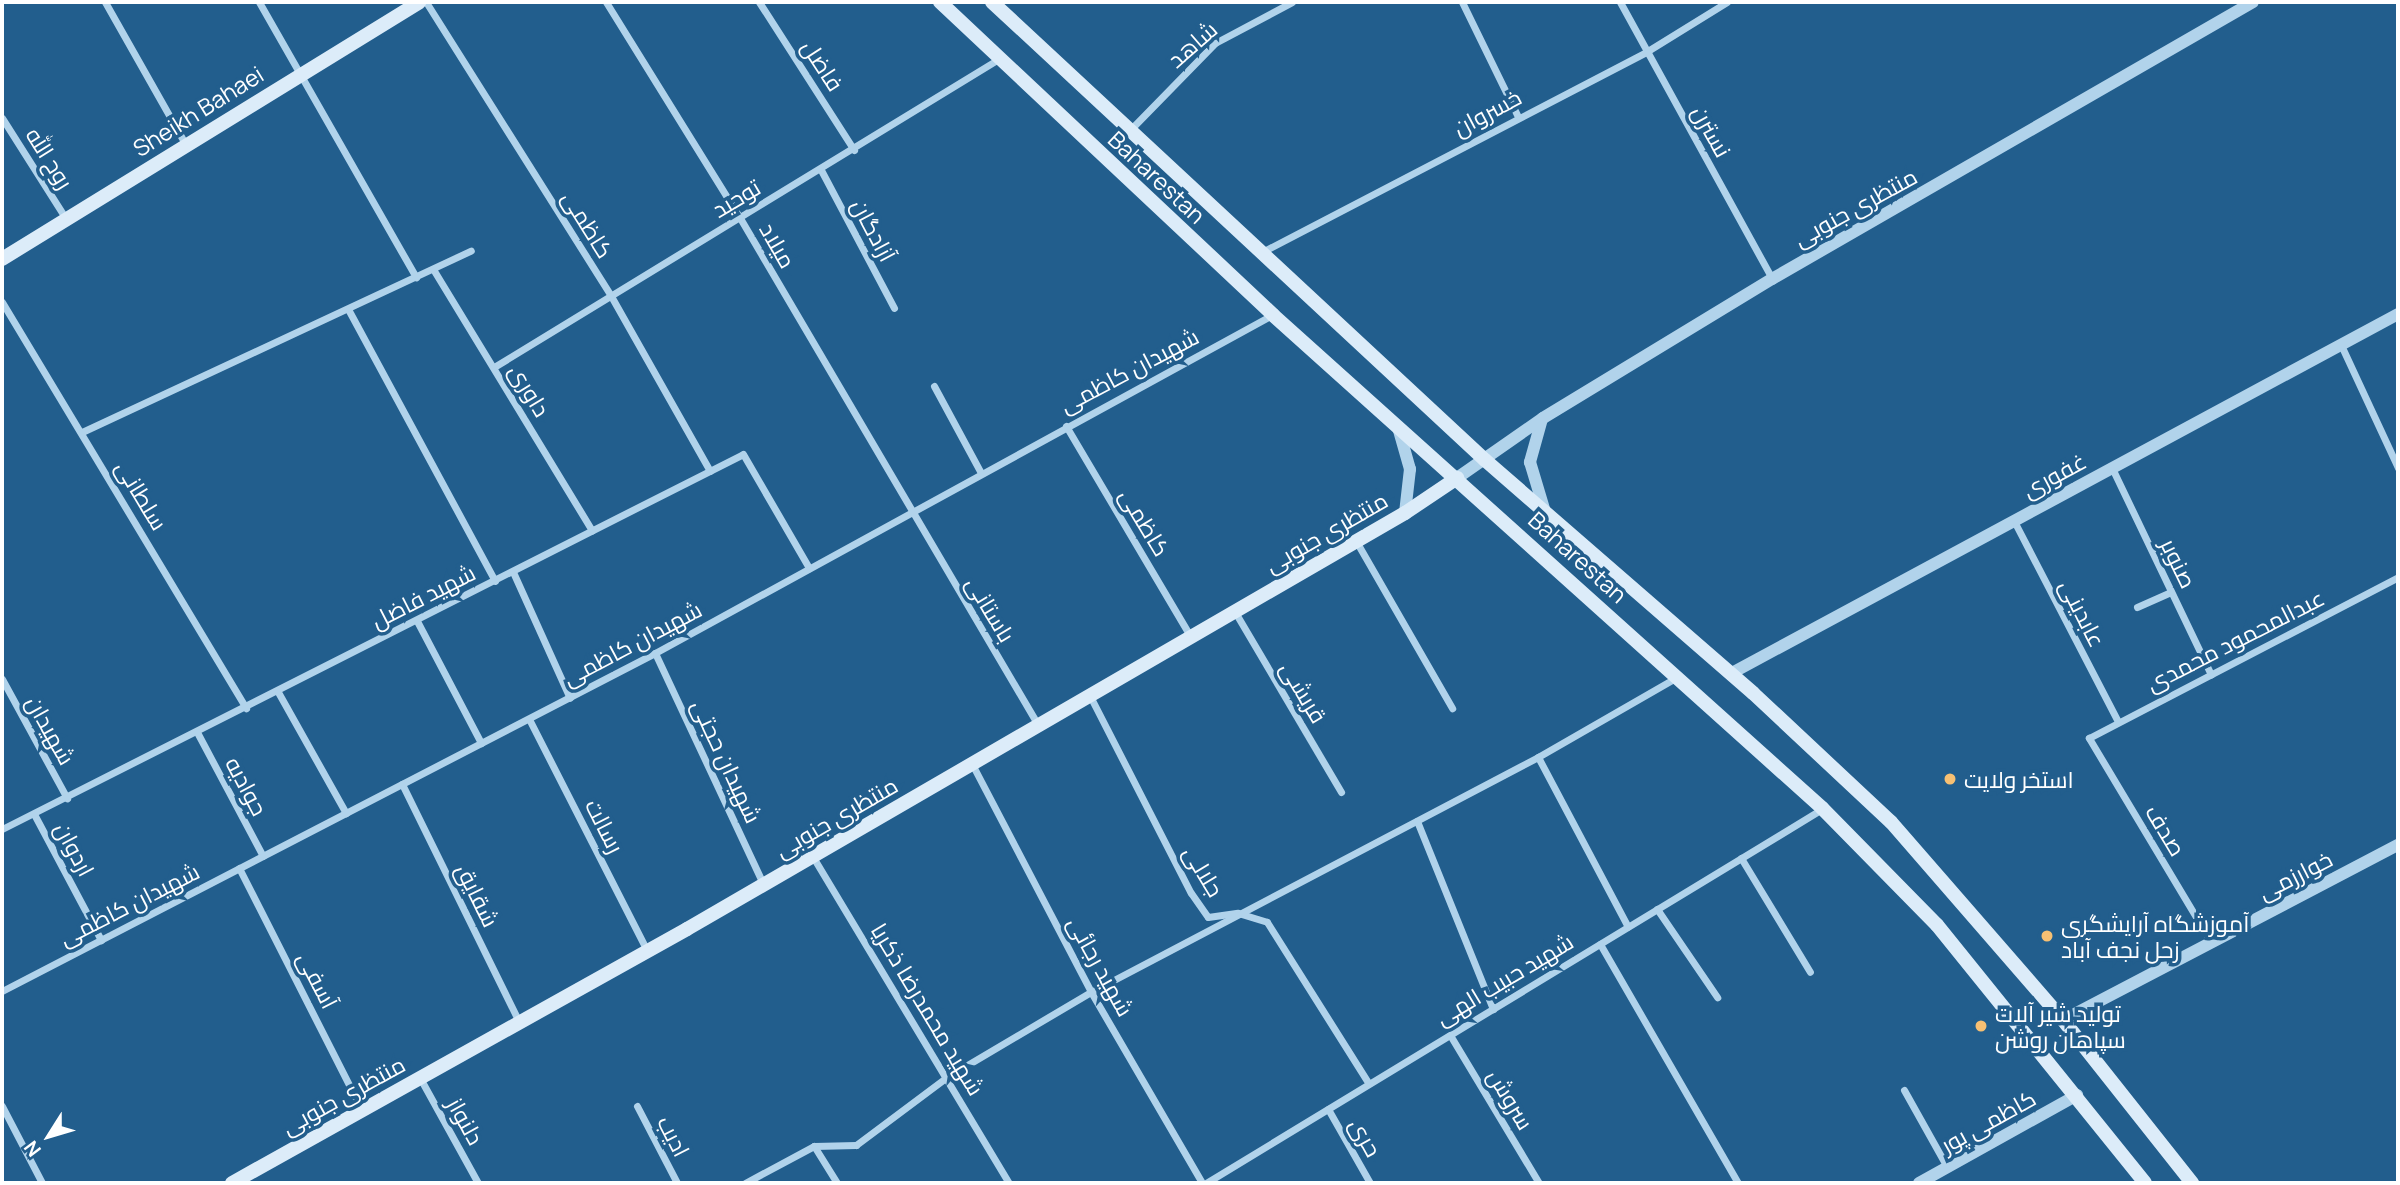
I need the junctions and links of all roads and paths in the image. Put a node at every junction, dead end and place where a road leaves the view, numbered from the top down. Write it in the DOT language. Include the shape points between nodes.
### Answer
graph roads {
  1 [pos="105,2"];
  2 [pos="259,2"];
  3 [pos="419,2"];
  4 [pos="426,2"];
  5 [pos="606,2"];
  6 [pos="759,2"];
  7 [pos="940,2"];
  8 [pos="992,2"];
  9 [pos="1292,2"];
  10 [pos="1462,2"];
  11 [pos="1620,2"];
  12 [pos="1727,2"];
  13 [pos="2253,2"];
  14 [pos="1646,52"];
  15 [pos="997,60"];
  16 [pos="300,75"];
  17 [pos="1518,117"];
  18 [pos="2,118"];
  19 [pos="1129,132"];
  20 [pos="186,145"];
  21 [pos="854,150"];
  22 [pos="821,170"];
  23 [pos="740,218"];
  24 [pos="66,219"];
  25 [pos="471,251"];
  26 [pos="1262,252"];
  27 [pos="2,259"];
  28 [pos="433,269"];
  29 [pos="416,277"];
  30 [pos="1772,279"];
  31 [pos="611,296"];
  32 [pos="2,302"];
  33 [pos="894,308"];
  34 [pos="348,309"];
  35 [pos="2398,314"];
  36 [pos="1273,315"];
  37 [pos="2341,345"];
  38 [pos="494,368"];
  39 [pos="934,386"];
  40 [pos="1543,418"];
  41 [pos="1066,426"];
  42 [pos="1398,427"];
  43 [pos="82,432"];
  44 [pos="1485,460"];
  45 [pos="2112,468"];
  46 [pos="2398,468"];
  47 [pos="710,471"];
  48 [pos="981,473"];
  49 [pos="1457,478"];
  50 [pos="911,512"];
  51 [pos="1545,512"];
  52 [pos="1405,513"];
  53 [pos="2014,521"];
  54 [pos="592,531"];
  55 [pos="1356,541"];
  56 [pos="809,568"];
  57 [pos="513,572"];
  58 [pos="2398,577"];
  59 [pos="495,581"];
  60 [pos="2171,592"];
  61 [pos="2137,607"];
  62 [pos="1234,612"];
  63 [pos="417,621"];
  64 [pos="1191,637"];
  65 [pos="655,653"];
  66 [pos="1730,674"];
  67 [pos="2211,675"];
  68 [pos="1677,677"];
  69 [pos="2,679"];
  70 [pos="278,692"];
  71 [pos="1090,696"];
  72 [pos="570,698"];
  73 [pos="246,708"];
  74 [pos="1452,708"];
  75 [pos="529,719"];
  76 [pos="2118,722"];
  77 [pos="1039,726"];
  78 [pos="198,734"];
  79 [pos="2089,738"];
  80 [pos="481,744"];
  81 [pos="1538,757"];
  82 [pos="972,764"];
  83 [pos="402,784"];
  84 [pos="1341,792"];
  85 [pos="67,799"];
  86 [pos="1822,808"];
  87 [pos="346,813"];
  88 [pos="34,814"];
  89 [pos="1417,821"];
  90 [pos="2,829"];
  91 [pos="2398,845"];
  92 [pos="263,856"];
  93 [pos="813,856"];
  94 [pos="1741,858"];
  95 [pos="239,868"];
  96 [pos="763,885"];
  97 [pos="1657,909"];
  98 [pos="1238,913"];
  99 [pos="1628,927"];
  100 [pos="101,940"];
  101 [pos="2211,942"];
  102 [pos="1600,944"];
  103 [pos="647,951"];
  104 [pos="1810,972"];
  105 [pos="2,991"];
  106 [pos="1091,992"];
  107 [pos="1717,997"];
  108 [pos="1493,1009"];
  109 [pos="2063,1020"];
  110 [pos="519,1022"];
  111 [pos="1450,1035"];
  112 [pos="947,1077"];
  113 [pos="420,1078"];
  114 [pos="1369,1084"];
  115 [pos="1903,1090"];
  116 [pos="2077,1095"];
  117 [pos="2,1106"];
  118 [pos="638,1106"];
  119 [pos="1328,1109"];
  120 [pos="362,1110"];
  121 [pos="814,1146"];
  122 [pos="1947,1167"];
  123 [pos="42,1183"];
  124 [pos="233,1183"];
  125 [pos="478,1183"];
  126 [pos="677,1183"];
  127 [pos="745,1183"];
  128 [pos="837,1183"];
  129 [pos="1009,1183"];
  130 [pos="1204,1183"];
  131 [pos="1370,1183"];
  132 [pos="1539,1183"];
  133 [pos="1738,1183"];
  134 [pos="1919,1183"];
  135 [pos="2145,1183"];
  136 [pos="2192,1183"];
  1 -- 20 [label="street"];
  2 -- 16 [label="street"];
  3 -- 16 [label="main road, Sheikh Bahaei"];
  4 -- 31 [label="street, کاظمی"];
  5 -- 23 [label="street, میلاد"];
  6 -- 21 [label="street, فاضل"];
  7 -- 15 [label="main road, Baharestan"];
  8 -- 19 [label="main road, Baharestan"];
  9 -- 19 [label="street, شاهد" via="1215,43"];
  10 -- 17 [label="street"];
  11 -- 14 [label="street, نسترن"];
  12 -- 14 [label="street, خسروان"];
  13 -- 30 [label="street, منتظری جنوبی"];
  14 -- 17 [label="street, خسروان"];
  14 -- 30 [label="street, نسترن"];
  15 -- 21 [label="street, توحید"];
  15 -- 36 [label="main road, Baharestan"];
  16 -- 20 [label="main road, Sheikh Bahaei"];
  16 -- 29 [label="street"];
  17 -- 26 [label="street, خسروان"];
  18 -- 24 [label="street, روح الله"];
  19 -- 26 [label="main road, Baharestan"];
  20 -- 24 [label="main road, Sheikh Bahaei"];
  21 -- 22 [label="street, توحید"];
  22 -- 23 [label="street, توحید"];
  22 -- 33 [label="street, آزادگان"];
  23 -- 31 [label="street, توحید"];
  23 -- 50 [label="street, میلاد"];
  24 -- 27 [label="main road, Sheikh Bahaei"];
  25 -- 28 [label="street"];
  26 -- 44 [label="main road, Baharestan"];
  28 -- 29 [label="street"];
  28 -- 38 [label="street, داوری"];
  29 -- 34 [label="street"];
  30 -- 40 [label="street, منتظری جنوبی"];
  31 -- 38 [label="street, توحید"];
  31 -- 47 [label="street, کاظمی"];
  32 -- 43 [label="street, سلطانی"];
  34 -- 43 [label="street"];
  34 -- 59 [label="street"];
  35 -- 37 [label="street, غفوری"];
  36 -- 41 [label="street, شهیدان کاظمی"];
  36 -- 42 [label="main road, Baharestan"];
  37 -- 45 [label="street, غفوری"];
  37 -- 46 [label="street"];
  38 -- 54 [label="street, داوری"];
  39 -- 48 [label="street"];
  40 -- 44 [label="street, منتظری جنوبی"];
  40 -- 51 [label="street" via="1530,462"];
  41 -- 48 [label="street, شهیدان کاظمی"];
  41 -- 64 [label="street, کاظمی"];
  42 -- 49 [label="main road, Baharestan"];
  42 -- 52 [label="street" via="1410,469"];
  43 -- 73 [label="street, سلطانی"];
  44 -- 49 [label="street, منتظری جنوبی"];
  44 -- 51 [label="main road, Baharestan"];
  45 -- 53 [label="street, غفوری"];
  45 -- 60 [label="street, صنوبر"];
  47 -- 54 [label="street, شهید فاضل"];
  47 -- 56 [label="street, شهید فاضل" via="743,454"];
  48 -- 50 [label="street, شهیدان کاظمی"];
  49 -- 52 [label="main road, منتظری جنوبی"];
  49 -- 68 [label="main road, Baharestan"];
  50 -- 56 [label="street, شهیدان کاظمی"];
  50 -- 77 [label="street, باستانی"];
  51 -- 66 [label="main road, Baharestan"];
  52 -- 55 [label="main road, منتظری جنوبی"];
  53 -- 66 [label="street, غفوری"];
  53 -- 76 [label="street, عابدینی"];
  54 -- 57 [label="street, شهید فاضل"];
  55 -- 62 [label="main road, منتظری جنوبی"];
  55 -- 74 [label="street"];
  56 -- 65 [label="street, شهیدان کاظمی"];
  57 -- 59 [label="street, شهید فاضل"];
  57 -- 72 [label="street"];
  58 -- 67 [label="street, عبدالمحمود محمدی"];
  59 -- 63 [label="street, شهید فاضل"];
  60 -- 61 [label="street"];
  60 -- 67 [label="street, صنوبر"];
  62 -- 64 [label="main road, منتظری جنوبی"];
  62 -- 84 [label="street, قریشی"];
  63 -- 70 [label="street, شهید فاضل"];
  63 -- 80 [label="street"];
  64 -- 71 [label="main road, منتظری جنوبی"];
  65 -- 72 [label="street, شهیدان کاظمی"];
  65 -- 96 [label="street, شهیدان حجتی"];
  66 -- 109 [label="main road, Baharestan" via="1891,822"];
  67 -- 76 [label="street, عبدالمحمود محمدی"];
  68 -- 81 [label="street"];
  68 -- 86 [label="main road, Baharestan"];
  69 -- 85 [label="street, شهیدان"];
  70 -- 73 [label="street, شهید فاضل"];
  70 -- 87 [label="street"];
  71 -- 77 [label="main road, منتظری جنوبی"];
  71 -- 98 [label="street, جلالی" via="1191,893 1209,917"];
  72 -- 75 [label="street, شهیدان کاظمی"];
  73 -- 78 [label="street, شهید فاضل"];
  75 -- 80 [label="street, شهیدان کاظمی"];
  75 -- 103 [label="street, رسالت"];
  76 -- 79 [label="street, عبدالمحمود محمدی"];
  77 -- 82 [label="main road, منتظری جنوبی"];
  78 -- 85 [label="street, شهید فاضل"];
  78 -- 92 [label="street, جوادیه"];
  79 -- 101 [label="street, صدف"];
  80 -- 83 [label="street, شهیدان کاظمی"];
  81 -- 89 [label="street"];
  81 -- 99 [label="street"];
  82 -- 93 [label="main road, منتظری جنوبی"];
  82 -- 106 [label="street, شهید رجائی"];
  83 -- 87 [label="street, شهیدان کاظمی"];
  83 -- 110 [label="street, شقایق"];
  85 -- 88 [label="street, شهید فاضل"];
  86 -- 94 [label="street, شهید حبیب الهی"];
  86 -- 116 [label="main road, Baharestan" via="1937,925"];
  87 -- 92 [label="street, شهیدان کاظمی"];
  88 -- 90 [label="street, شهید فاضل"];
  88 -- 100 [label="street, اردوان"];
  89 -- 98 [label="street"];
  89 -- 108 [label="street"];
  91 -- 101 [label="street, خوارزمی"];
  92 -- 95 [label="street, شهیدان کاظمی"];
  93 -- 96 [label="main road, منتظری جنوبی"];
  93 -- 112 [label="street, شهید محمدرضا ذکریا"];
  94 -- 97 [label="street, شهید حبیب الهی"];
  94 -- 104 [label="street"];
  95 -- 100 [label="street, شهیدان کاظمی"];
  95 -- 120 [label="street, آسفی"];
  96 -- 103 [label="main road, منتظری جنوبی"];
  97 -- 99 [label="street, شهید حبیب الهی"];
  97 -- 107 [label="street"];
  98 -- 106 [label="street"];
  98 -- 114 [label="street, جلالی" via="1267,922"];
  99 -- 102 [label="street, شهید حبیب الهی"];
  100 -- 105 [label="street, شهیدان کاظمی"];
  101 -- 109 [label="street, خوارزمی"];
  102 -- 108 [label="street, شهید حبیب الهی"];
  102 -- 133 [label="street"];
  103 -- 110 [label="main road, منتظری جنوبی"];
  106 -- 112 [label="street"];
  106 -- 130 [label="street, شهید رجائی"];
  108 -- 111 [label="street, شهید حبیب الهی"];
  109 -- 136 [label="main road, Baharestan"];
  110 -- 113 [label="main road, منتظری جنوبی"];
  111 -- 114 [label="street, شهید حبیب الهی"];
  111 -- 132 [label="street, سروش"];
  112 -- 121 [label="street" via="856,1145"];
  112 -- 129 [label="street, شهید محمدرضا ذکریا"];
  113 -- 120 [label="main road, منتظری جنوبی"];
  113 -- 125 [label="street, دلنواز"];
  114 -- 119 [label="street, شهید حبیب الهی"];
  115 -- 122 [label="street"];
  116 -- 122 [label="street, کاظمی پور"];
  116 -- 135 [label="main road, Baharestan"];
  117 -- 123 [label="street"];
  118 -- 126 [label="street, ادیب"];
  119 -- 130 [label="street, شهید حبیب الهی"];
  119 -- 131 [label="street, حری"];
  120 -- 124 [label="main road, منتظری جنوبی"];
  121 -- 127 [label="street"];
  121 -- 128 [label="street"];
  122 -- 134 [label="street, کاظمی پور"];
}
